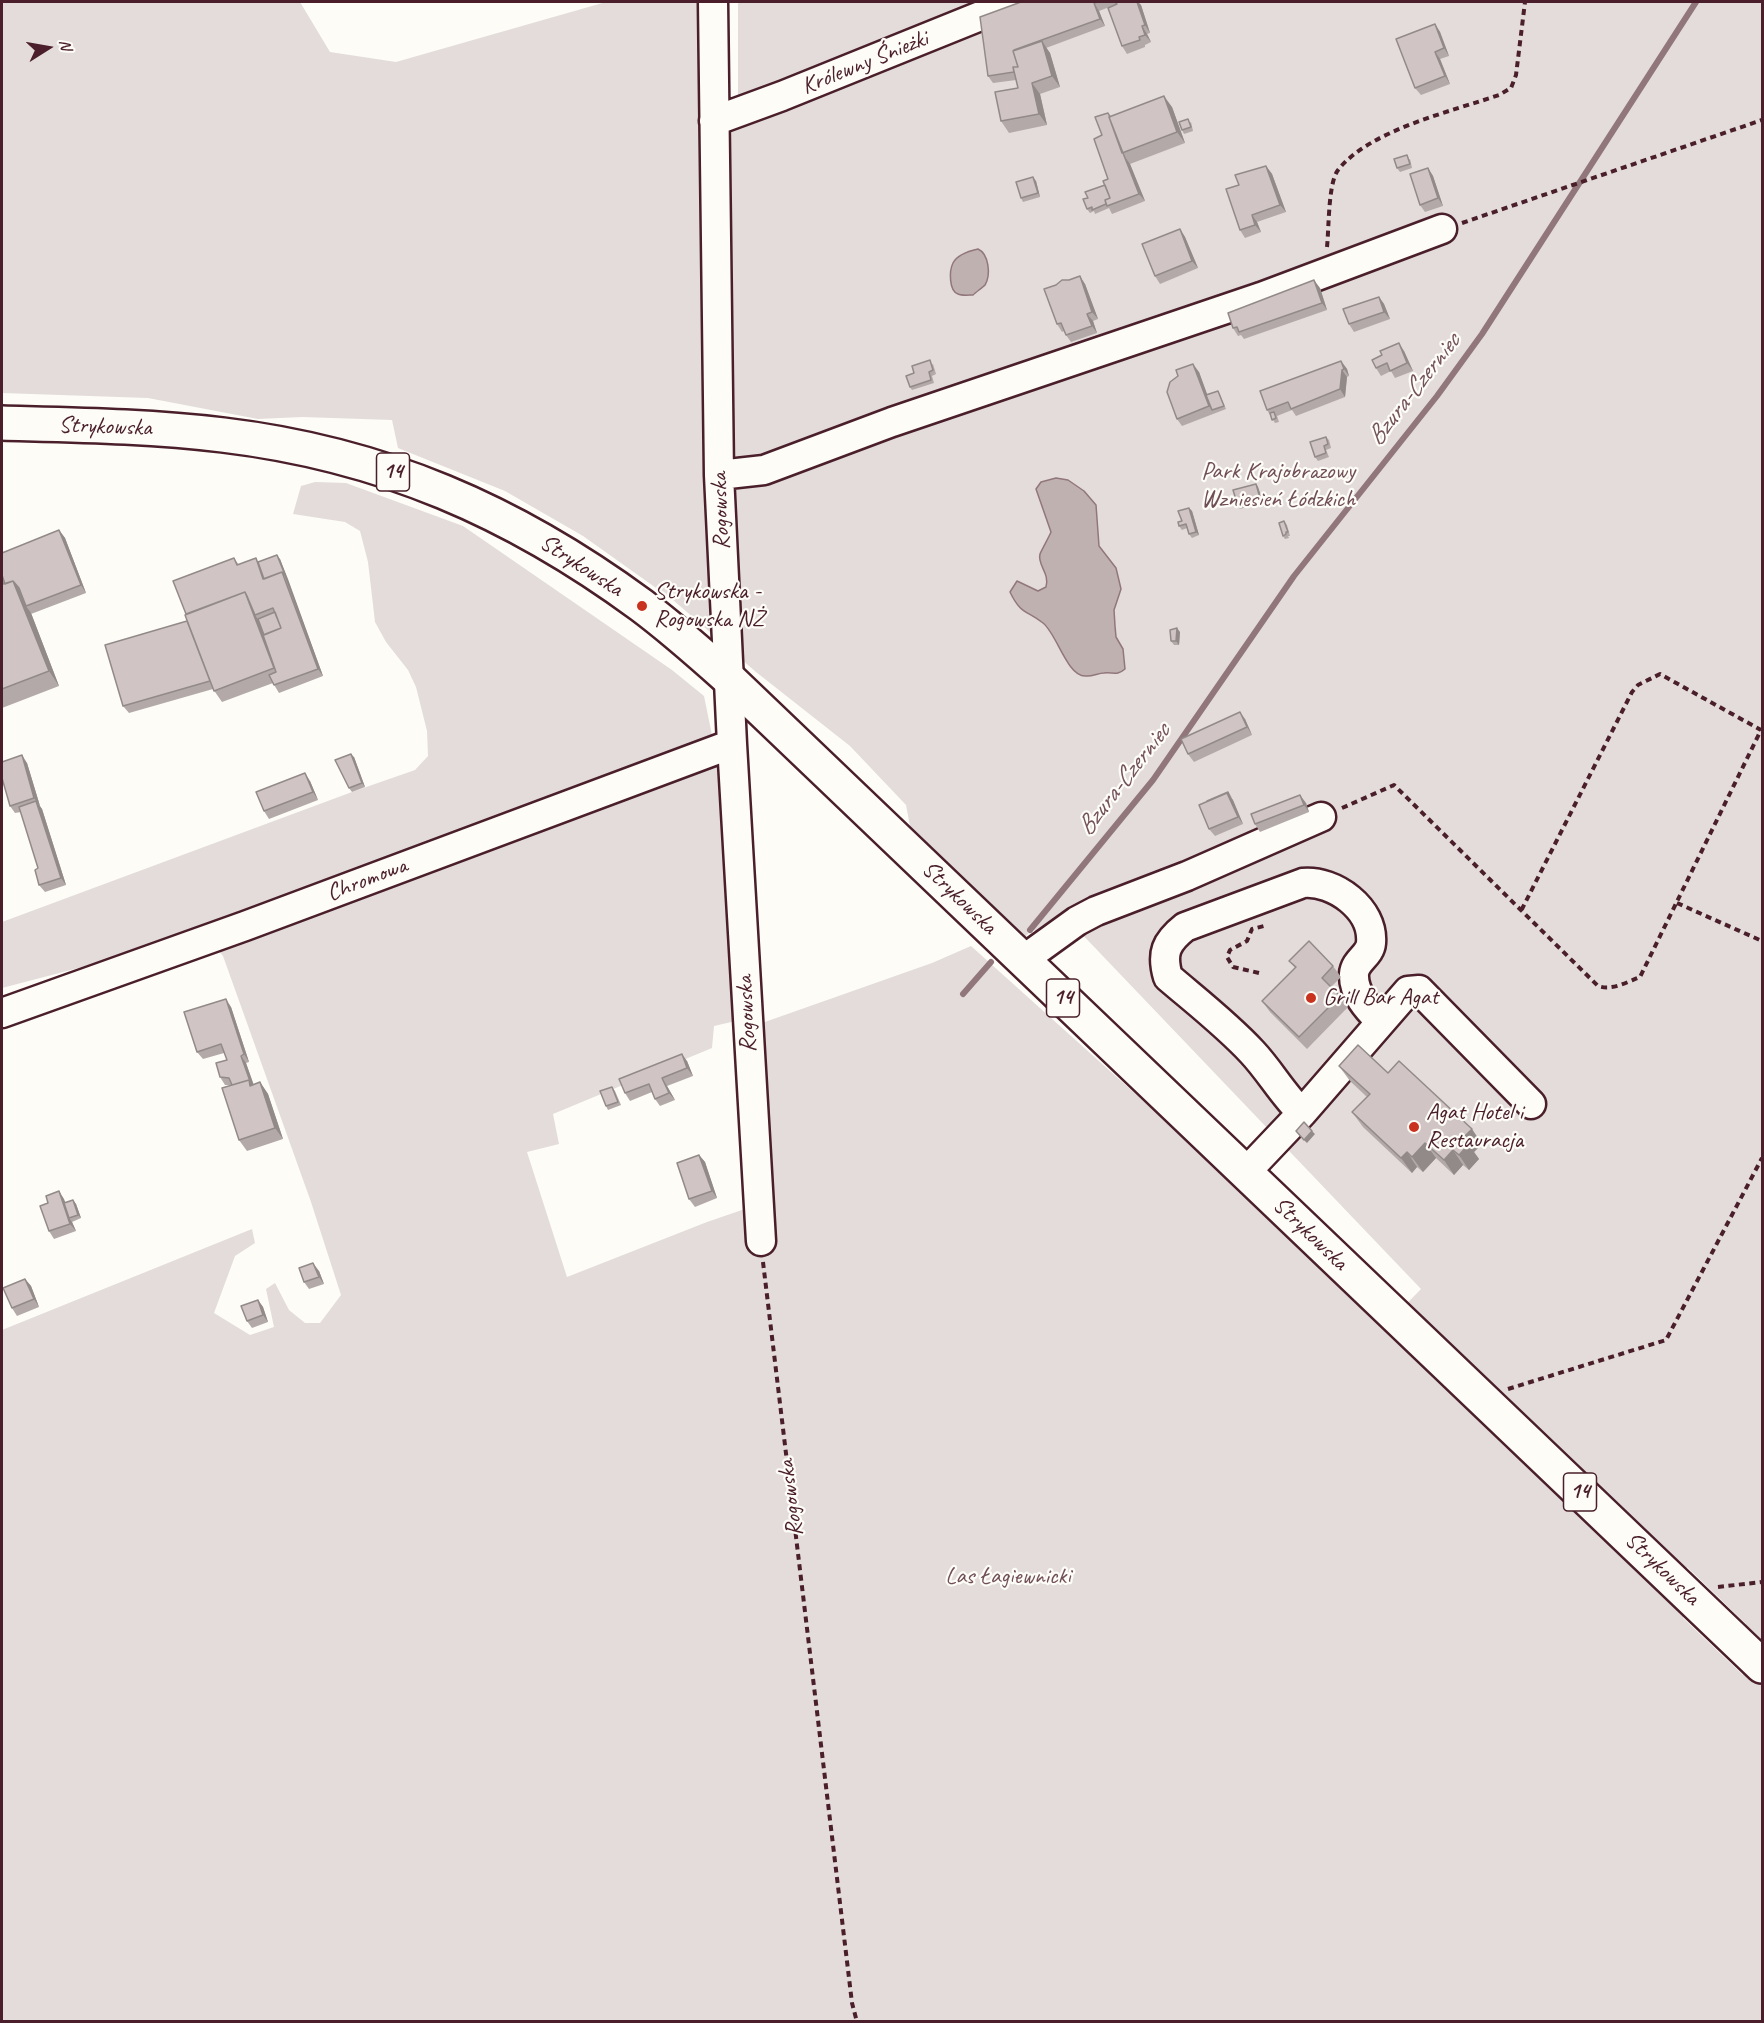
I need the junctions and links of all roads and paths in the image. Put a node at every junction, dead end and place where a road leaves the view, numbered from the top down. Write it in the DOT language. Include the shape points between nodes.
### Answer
graph roads {
  1 [pos="713,2"];
  2 [pos="1015,2"];
  3 [pos="1525,2"];
  4 [pos="1762,120"];
  5 [pos="714,121"];
  6 [pos="1442,229"];
  7 [pos="1326,273"];
  8 [pos="2,423"];
  9 [pos="719,475"];
  10 [pos="728,678"];
  11 [pos="732,744"];
  12 [pos="1320,818"];
  13 [pos="1256,901"];
  14 [pos="1677,903"];
  15 [pos="1522,909"];
  16 [pos="1762,941"];
  17 [pos="1023,960"];
  18 [pos="1259,973"];
  19 [pos="2,1014"];
  20 [pos="1380,1021"];
  21 [pos="1531,1104"];
  22 [pos="1302,1113"];
  23 [pos="1762,1158"];
  24 [pos="1246,1172"];
  25 [pos="760,1241"];
  26 [pos="1481,1398"];
  27 [pos="1762,1582"];
  28 [pos="1684,1590"];
  29 [pos="1762,1666"];
  30 [pos="857,2022"];
  1 -- 5 [label="street, Rogowska"];
  2 -- 5 [label="street, Królewny Śnieżki"];
  3 -- 7 [label="path" via="1511,88 1389,134 1364,147 1337,171 1331,194"];
  4 -- 6 [label="path"];
  5 -- 9 [label="street, Rogowska"];
  6 -- 7 [label="street"];
  7 -- 9 [label="street" via="764,470"];
  8 -- 10 [label="main road, Strykowska / 14" via="225,435 335,455 421,481 503,518 574,559 642,606"];
  9 -- 10 [label="street, Rogowska"];
  10 -- 11 [label="street, Rogowska"];
  10 -- 17 [label="main road, Strykowska / 14"];
  11 -- 19 [label="street, Chromowa"];
  11 -- 25 [label="street, Rogowska"];
  12 -- 15 [label="path" via="1394,785"];
  12 -- 17 [label="street" via="1096,911"];
  13 -- 18 [label="path" via="1267,922 1252,929 1248,941 1230,950 1227,957 1233,967"];
  13 -- 20 [label="street" via="1313,882 1336,891 1360,909 1370,928 1371,944 1358,962 1355,982 1360,998"];
  13 -- 22 [label="street" via="1185,927 1173,937 1166,950 1165,964 1168,976 1249,1049"];
  14 -- 15 [label="path" via="1640,976 1620,986 1604,988"];
  14 -- 15 [label="path" via="1761,730 1660,674 1632,692"];
  14 -- 16 [label="path"];
  17 -- 24 [label="main road, Strykowska / 14"];
  20 -- 21 [label="street" via="1408,991 1419,990"];
  20 -- 22 [label="street"];
  22 -- 24 [label="street"];
  23 -- 26 [label="path" via="1666,1341"];
  24 -- 26 [label="main road, Strykowska / 14"];
  25 -- 30 [label="path, Rogowska" via="850,1991"];
  26 -- 28 [label="main road, Strykowska / 14"];
  27 -- 28 [label="path"];
  28 -- 29 [label="main road, Strykowska / 14"];
}
